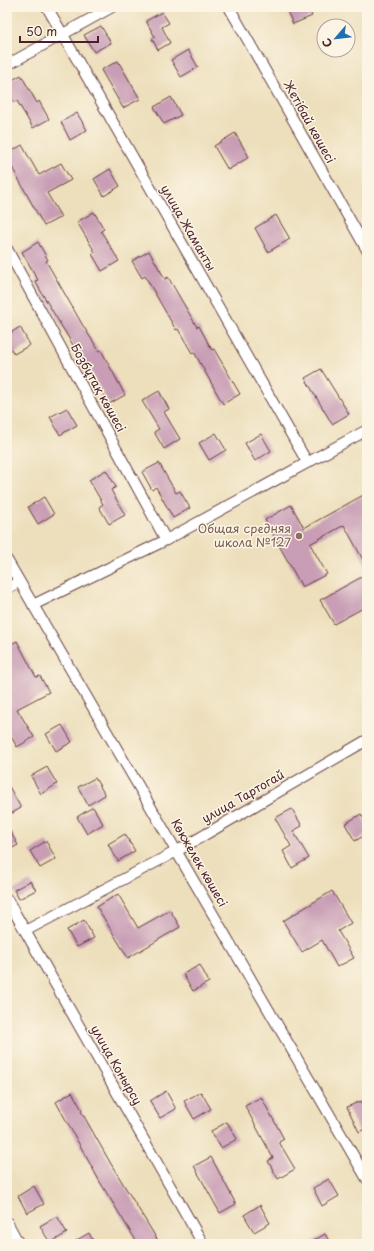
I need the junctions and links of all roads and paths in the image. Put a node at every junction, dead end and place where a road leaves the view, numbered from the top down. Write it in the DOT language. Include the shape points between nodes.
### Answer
graph roads {
  1 [pos="47,7"];
  2 [pos="112,7"];
  3 [pos="228,7"];
  4 [pos="62,34"];
  5 [pos="7,65"];
  6 [pos="7,249"];
  7 [pos="367,250"];
  8 [pos="367,430"];
  9 [pos="306,462"];
  10 [pos="166,540"];
  11 [pos="7,560"];
  12 [pos="20,582"];
  13 [pos="7,589"];
  14 [pos="33,605"];
  15 [pos="367,740"];
  16 [pos="177,851"];
  17 [pos="7,899"];
  18 [pos="25,931"];
  19 [pos="367,1179"];
  20 [pos="7,1222"];
  21 [pos="19,1244"];
  22 [pos="203,1244"];
  1 -- 4 [label="street, улица Жаманты"];
  2 -- 4 [label="street"];
  3 -- 7 [label="street, Жетібай көшесі"];
  4 -- 5 [label="street"];
  4 -- 9 [label="street, улица Жаманты"];
  6 -- 10 [label="street, Бозбұтақ көшесі"];
  8 -- 9 [label="street"];
  9 -- 10 [label="street"];
  10 -- 14 [label="street"];
  11 -- 12 [label="street, Көкжелек көшесі"];
  12 -- 13 [label="street"];
  12 -- 14 [label="street, Көкжелек көшесі"];
  14 -- 16 [label="street, Көкжелек көшесі"];
  15 -- 16 [label="street, улица Тартогай"];
  16 -- 18 [label="street, улица Тартогай"];
  16 -- 19 [label="street, Көкжелек көшесі"];
  17 -- 18 [label="street, улица Конырсу"];
  18 -- 22 [label="street, улица Конырсу"];
  20 -- 21 [label="street"];
}
